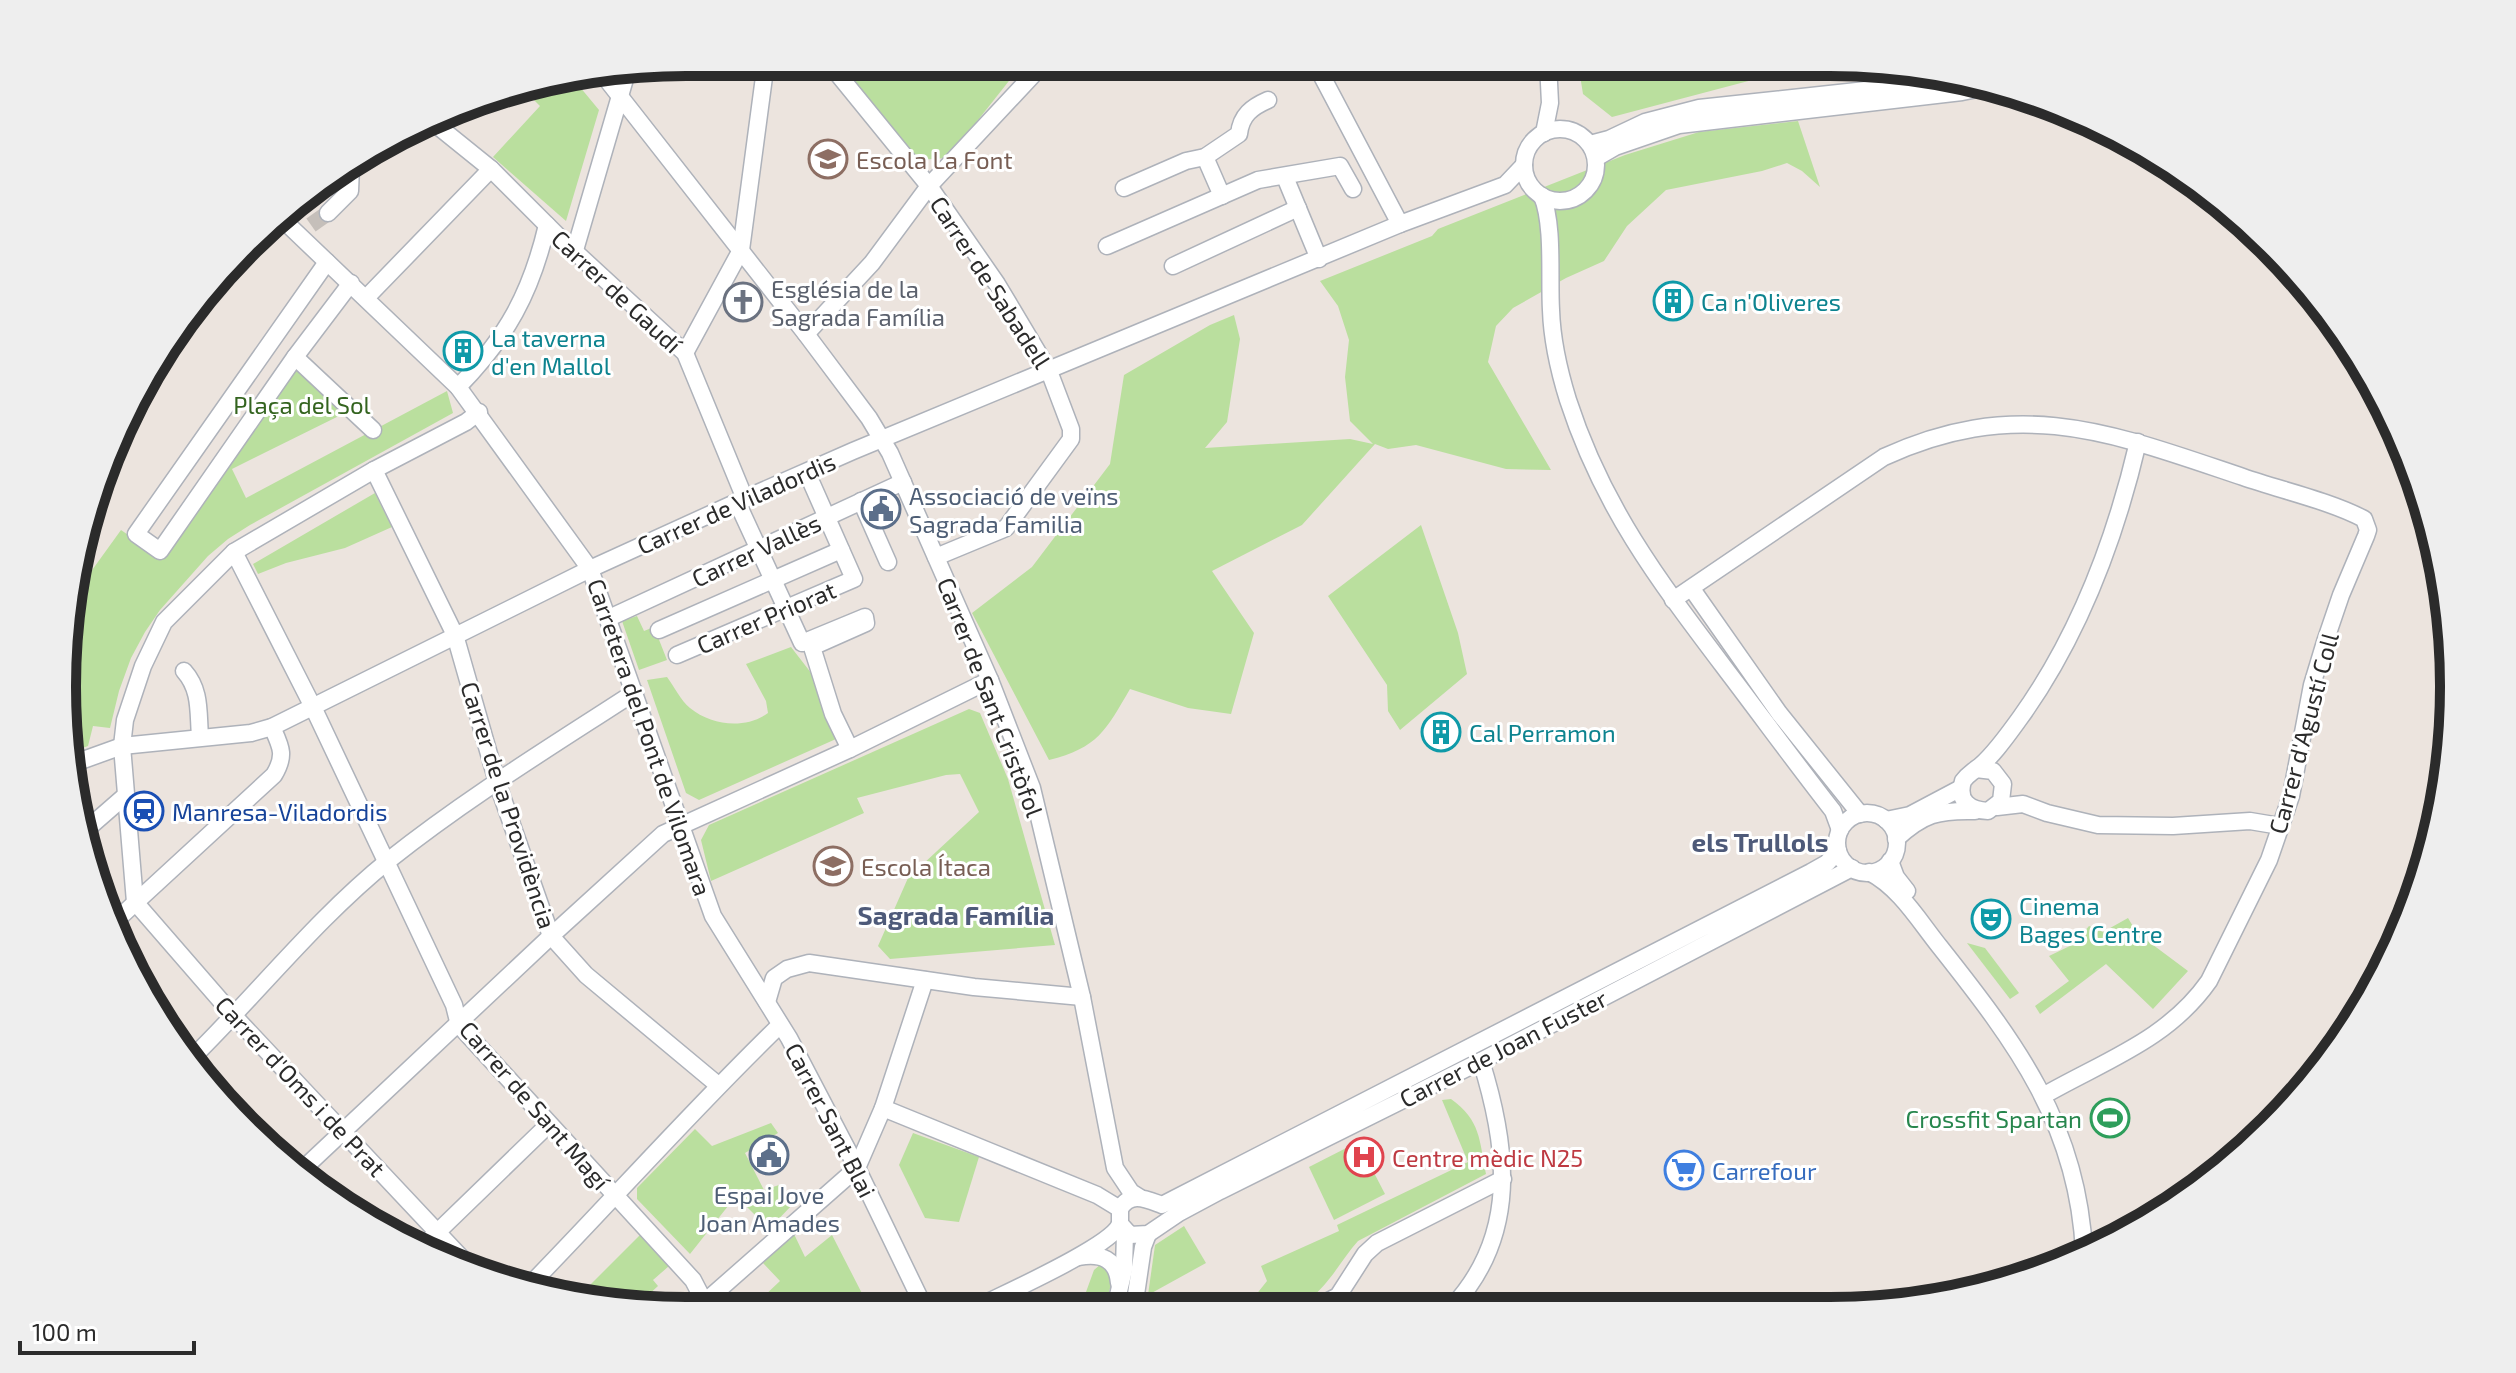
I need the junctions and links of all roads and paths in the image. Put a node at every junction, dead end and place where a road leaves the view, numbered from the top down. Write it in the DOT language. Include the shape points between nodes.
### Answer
graph roads {
  1 [pos="764,76"];
  2 [pos="839,76"];
  3 [pos="1032,76"];
  4 [pos="1322,76"];
  5 [pos="1549,76"];
  6 [pos="625,79"];
  7 [pos="608,81"];
  8 [pos="1924,84"];
  9 [pos="1964,92"];
  10 [pos="619,96"];
  11 [pos="1268,100"];
  12 [pos="1550,103"];
  13 [pos="440,128"];
  14 [pos="1568,130"];
  15 [pos="1544,133"];
  16 [pos="1593,151"];
  17 [pos="1205,157"];
  18 [pos="1524,165"];
  19 [pos="491,169"];
  20 [pos="351,177"];
  21 [pos="1285,177"];
  22 [pos="1505,185"];
  23 [pos="929,186"];
  24 [pos="1124,188"];
  25 [pos="1353,189"];
  26 [pos="1538,193"];
  27 [pos="1222,196"];
  28 [pos="1563,201"];
  29 [pos="1298,208"];
  30 [pos="328,213"];
  31 [pos="1549,218"];
  32 [pos="290,223"];
  33 [pos="1400,224"];
  34 [pos="547,225"];
  35 [pos="1107,246"];
  36 [pos="575,250"];
  37 [pos="741,250"];
  38 [pos="1319,259"];
  39 [pos="327,262"];
  40 [pos="1173,266"];
  41 [pos="351,283"];
  42 [pos="366,298"];
  43 [pos="806,334"];
  44 [pos="685,353"];
  45 [pos="295,357"];
  46 [pos="1049,371"];
  47 [pos="458,387"];
  48 [pos="231,397"];
  49 [pos="864,410"];
  50 [pos="479,412"];
  51 [pos="256,413"];
  52 [pos="373,430"];
  53 [pos="883,440"];
  54 [pos="2138,442"];
  55 [pos="853,451"];
  56 [pos="374,470"];
  57 [pos="903,482"];
  58 [pos="812,484"];
  59 [pos="741,500"];
  60 [pos="861,501"];
  61 [pos="827,517"];
  62 [pos="759,549"];
  63 [pos="841,550"];
  64 [pos="234,552"];
  65 [pos="936,557"];
  66 [pos="888,562"];
  67 [pos="590,569"];
  68 [pos="773,580"];
  69 [pos="1692,589"];
  70 [pos="1678,606"];
  71 [pos="786,609"];
  72 [pos="609,618"];
  73 [pos="659,630"];
  74 [pos="455,635"];
  75 [pos="677,655"];
  76 [pos="184,671"];
  77 [pos="990,680"];
  78 [pos="635,692"];
  79 [pos="313,707"];
  80 [pos="272,727"];
  81 [pos="200,736"];
  82 [pos="122,746"];
  83 [pos="850,749"];
  84 [pos="80,761"];
  85 [pos="1976,769"];
  86 [pos="497,782"];
  87 [pos="1961,788"];
  88 [pos="126,795"];
  89 [pos="1997,807"];
  90 [pos="1975,811"];
  91 [pos="1886,820"];
  92 [pos="1850,821"];
  93 [pos="92,824"];
  94 [pos="682,825"];
  95 [pos="2280,826"];
  96 [pos="1896,839"];
  97 [pos="1838,851"];
  98 [pos="388,861"];
  99 [pos="1890,861"];
  100 [pos="1852,868"];
  101 [pos="1869,872"];
  102 [pos="135,902"];
  103 [pos="120,916"];
  104 [pos="551,936"];
  105 [pos="726,938"];
  106 [pos="925,980"];
  107 [pos="1082,997"];
  108 [pos="767,1002"];
  109 [pos="234,1016"];
  110 [pos="459,1025"];
  111 [pos="780,1025"];
  112 [pos="198,1052"];
  113 [pos="1481,1061"];
  114 [pos="718,1085"];
  115 [pos="2050,1092"];
  116 [pos="883,1108"];
  117 [pos="548,1125"];
  118 [pos="342,1130"];
  119 [pos="307,1165"];
  120 [pos="857,1168"];
  121 [pos="1503,1179"];
  122 [pos="616,1197"];
  123 [pos="1145,1198"];
  124 [pos="1122,1222"];
  125 [pos="439,1231"];
  126 [pos="1152,1232"];
  127 [pos="2091,1238"];
  128 [pos="429,1240"];
  129 [pos="2083,1242"];
  130 [pos="458,1253"];
  131 [pos="1074,1258"];
  132 [pos="537,1278"];
  133 [pos="1119,1290"];
  134 [pos="699,1297"];
  135 [pos="714,1297"];
  136 [pos="919,1297"];
  137 [pos="998,1297"];
  138 [pos="1117,1297"];
  139 [pos="1136,1297"];
  140 [pos="1336,1297"];
  141 [pos="1460,1297"];
  1 -- 37 [label="street"];
  2 -- 23 [label="street, Carrer de Sabadell"];
  3 -- 23 [label="street"];
  4 -- 33 [label="street"];
  5 -- 12 [label="street"];
  6 -- 10 [label="street"];
  7 -- 10 [label="street, Carrer de Sant Cristòfol"];
  8 -- 16 [label="street" via="1699,108 1645,122"];
  9 -- 16 [label="street" via="1679,125"];
  10 -- 36 [label="street"];
  10 -- 37 [label="street, Carrer de Sant Cristòfol"];
  11 -- 17 [label="street" via="1251,108 1239,134"];
  12 -- 14 [label="street"];
  12 -- 15 [label="street"];
  13 -- 19 [label="street, Carrer de Gaudí"];
  14 -- 15 [label="street"];
  14 -- 16 [label="street"];
  15 -- 18 [label="street" via="1530,147"];
  16 -- 28 [label="street" via="1595,176 1588,188"];
  17 -- 24 [label="street"];
  17 -- 27 [label="street"];
  18 -- 22 [label="street"];
  18 -- 26 [label="street"];
  19 -- 34 [label="street, Carrer de Gaudí"];
  19 -- 42 [label="street"];
  20 -- 30 [label="street" via="350,191"];
  21 -- 25 [label="street" via="1340,166"];
  21 -- 27 [label="street" via="1258,180"];
  21 -- 29 [label="street"];
  22 -- 26 [label="street"];
  22 -- 33 [label="street, Carrer de Viladordis"];
  23 -- 43 [label="street" via="872,263"];
  23 -- 46 [label="street, Carrer de Sabadell"];
  26 -- 28 [label="street"];
  26 -- 31 [label="street"];
  27 -- 35 [label="street"];
  28 -- 31 [label="street"];
  29 -- 38 [label="street"];
  29 -- 40 [label="street"];
  31 -- 70 [label="street" via="1551,315 1568,397 1597,476 1626,531"];
  32 -- 39 [label="street, Carretera del Pont de Vilomara" via="304,230"];
  33 -- 38 [label="street, Carrer de Viladordis"];
  34 -- 36 [label="street, Carrer de Gaudí"];
  34 -- 47 [label="street" via="538,262 510,325"];
  36 -- 44 [label="street, Carrer de Gaudí"];
  37 -- 43 [label="street, Carrer de Sant Cristòfol"];
  37 -- 44 [label="street"];
  38 -- 46 [label="street, Carrer de Viladordis"];
  39 -- 41 [label="street, Carretera del Pont de Vilomara"];
  39 -- 48 [label="street"];
  41 -- 42 [label="street, Carretera del Pont de Vilomara"];
  41 -- 45 [label="street"];
  42 -- 47 [label="street, Carretera del Pont de Vilomara"];
  43 -- 49 [label="street, Carrer de Sant Cristòfol"];
  44 -- 59 [label="street, Carrer de Gaudí"];
  45 -- 51 [label="street"];
  45 -- 52 [label="street"];
  46 -- 53 [label="street, Carrer de Viladordis"];
  46 -- 65 [label="street, Carrer de Sabadell" via="1071,439 1006,528"];
  47 -- 50 [label="street, Carretera del Pont de Vilomara"];
  48 -- 51 [label="street"];
  48 -- 51 [label="street" via="136,534 160,551"];
  49 -- 53 [label="street, Carrer de Sant Cristòfol"];
  49 -- 55 [label="street" via="865,427"];
  50 -- 56 [label="street"];
  50 -- 67 [label="street, Carretera del Pont de Vilomara"];
  53 -- 55 [label="street, Carrer de Viladordis"];
  53 -- 57 [label="street, Carrer de Sant Cristòfol"];
  54 -- 69 [label="street" via="2094,430 2029,424 1968,429 1929,439 1884,457"];
  54 -- 85 [label="street" via="2118,521 2090,596 2021,716"];
  54 -- 95 [label="street, Carrer d'Agustí Coll" via="2358,516 2367,525 2312,685 2291,796"];
  55 -- 59 [label="street, Carrer de Viladordis"];
  56 -- 64 [label="street"];
  56 -- 74 [label="street, Carrer de la Providència"];
  57 -- 60 [label="street, Carrer Vallès"];
  57 -- 65 [label="street, Carrer de Sant Cristòfol"];
  58 -- 61 [label="street"];
  59 -- 62 [label="street, Carrer de Gaudí"];
  59 -- 67 [label="street, Carrer de Viladordis"];
  60 -- 61 [label="street, Carrer Vallès"];
  60 -- 66 [label="street"];
  61 -- 62 [label="street, Carrer Vallès"];
  61 -- 63 [label="street"];
  62 -- 68 [label="street, Carrer de Gaudí"];
  62 -- 72 [label="street, Carrer Vallès"];
  63 -- 68 [label="street"];
  63 -- 71 [label="street, Carrer Priorat" via="854,579"];
  64 -- 79 [label="street, Carrer de Sant Magí"];
  64 -- 82 [label="street" via="164,622 143,666"];
  65 -- 77 [label="street, Carrer de Sant Cristòfol"];
  67 -- 72 [label="street, Carretera del Pont de Vilomara"];
  67 -- 74 [label="street, Carrer de Viladordis"];
  68 -- 71 [label="street, Carrer de Gaudí"];
  68 -- 73 [label="street"];
  69 -- 70 [label="street"];
  69 -- 92 [label="street"];
  70 -- 92 [label="street" via="1833,811"];
  71 -- 75 [label="street, Carrer Priorat"];
  71 -- 83 [label="street, Carrer de Gaudí" via="802,643 865,617 866,623 812,647"];
  72 -- 78 [label="street, Carretera del Pont de Vilomara"];
  74 -- 79 [label="street, Carrer de Viladordis"];
  74 -- 86 [label="street, Carrer de la Providència"];
  76 -- 81 [label="street" via="195,682"];
  77 -- 83 [label="street"];
  77 -- 107 [label="street, Carrer de Sant Cristòfol" via="1032,788"];
  78 -- 86 [label="street"];
  78 -- 94 [label="street, Carretera del Pont de Vilomara"];
  79 -- 80 [label="street, Carrer de Viladordis"];
  79 -- 98 [label="street, Carrer de Sant Magí"];
  80 -- 81 [label="street, Carrer de Viladordis"];
  80 -- 102 [label="street" via="282,763 274,775"];
  81 -- 82 [label="street, Carrer de Viladordis"];
  82 -- 84 [label="street, Carrer de Viladordis"];
  82 -- 88 [label="street"];
  83 -- 94 [label="street"];
  85 -- 87 [label="street"];
  85 -- 89 [label="street" via="1993,771 2003,784"];
  86 -- 98 [label="street"];
  86 -- 104 [label="street, Carrer de la Providència"];
  87 -- 90 [label="street" via="1966,804"];
  87 -- 91 [label="street" via="1910,815"];
  88 -- 93 [label="street"];
  88 -- 102 [label="street"];
  89 -- 90 [label="street"];
  89 -- 95 [label="street" via="2023,804 2098,825 2250,821"];
  90 -- 96 [label="street" via="1928,814"];
  91 -- 92 [label="street" via="1873,814"];
  91 -- 96 [label="street"];
  92 -- 97 [label="street"];
  94 -- 104 [label="street" via="663,834"];
  94 -- 105 [label="street, Carretera del Pont de Vilomara"];
  95 -- 115 [label="street, Carrer d'Agustí Coll" via="2265,870 2199,995 2168,1027"];
  96 -- 99 [label="street"];
  97 -- 100 [label="street"];
  97 -- 123 [label="street, Carrer de Joan Fuster" via="1811,872 1162,1205"];
  98 -- 109 [label="street"];
  98 -- 110 [label="street, Carrer de Sant Magí"];
  99 -- 101 [label="street"];
  99 -- 115 [label="street" via="1896,877 2008,1024"];
  100 -- 101 [label="street"];
  100 -- 113 [label="street, Carrer de Joan Fuster"];
  101 -- 129 [label="street" via="1902,899 2032,1076 2071,1163"];
  102 -- 103 [label="street"];
  102 -- 109 [label="street, Carrer d'Oms i de Prat"];
  104 -- 110 [label="street"];
  104 -- 114 [label="street, Carrer de la Providència" via="586,975"];
  105 -- 108 [label="street, Carrer Sant Blai"];
  106 -- 107 [label="street"];
  106 -- 108 [label="street" via="809,963 774,978"];
  106 -- 116 [label="street"];
  107 -- 123 [label="street" via="1115,1168 1131,1192"];
  108 -- 111 [label="street, Carrer Sant Blai"];
  109 -- 112 [label="street"];
  109 -- 118 [label="street, Carrer d'Oms i de Prat"];
  110 -- 117 [label="street, Carrer de Sant Magí"];
  110 -- 118 [label="street"];
  111 -- 114 [label="street"];
  111 -- 120 [label="street, Carrer Sant Blai"];
  113 -- 121 [label="street" via="1499,1128"];
  113 -- 126 [label="street, Carrer de Joan Fuster" via="1220,1191"];
  114 -- 122 [label="street"];
  115 -- 127 [label="street" via="2078,1161"];
  116 -- 120 [label="street"];
  116 -- 124 [label="street" via="1097,1195"];
  117 -- 122 [label="street, Carrer de Sant Magí"];
  117 -- 125 [label="street"];
  118 -- 119 [label="street"];
  118 -- 125 [label="street, Carrer d'Oms i de Prat"];
  120 -- 135 [label="street"];
  120 -- 136 [label="street, Carrer Sant Blai"];
  121 -- 140 [label="street" via="1377,1243"];
  121 -- 141 [label="street" via="1494,1236"];
  122 -- 132 [label="street"];
  122 -- 134 [label="street, Carrer de Sant Magí" via="693,1280"];
  123 -- 124 [label="street" via="1126,1201"];
  123 -- 126 [label="street" via="1158,1210"];
  124 -- 126 [label="street" via="1136,1237"];
  124 -- 131 [label="street" via="1117,1233"];
  124 -- 133 [label="street" via="1124,1270"];
  125 -- 128 [label="street"];
  125 -- 130 [label="street, Carrer d'Oms i de Prat"];
  126 -- 139 [label="street" via="1143,1247"];
  131 -- 133 [label="street" via="1093,1255 1109,1260"];
  131 -- 137 [label="street"];
  133 -- 138 [label="street"];
}
